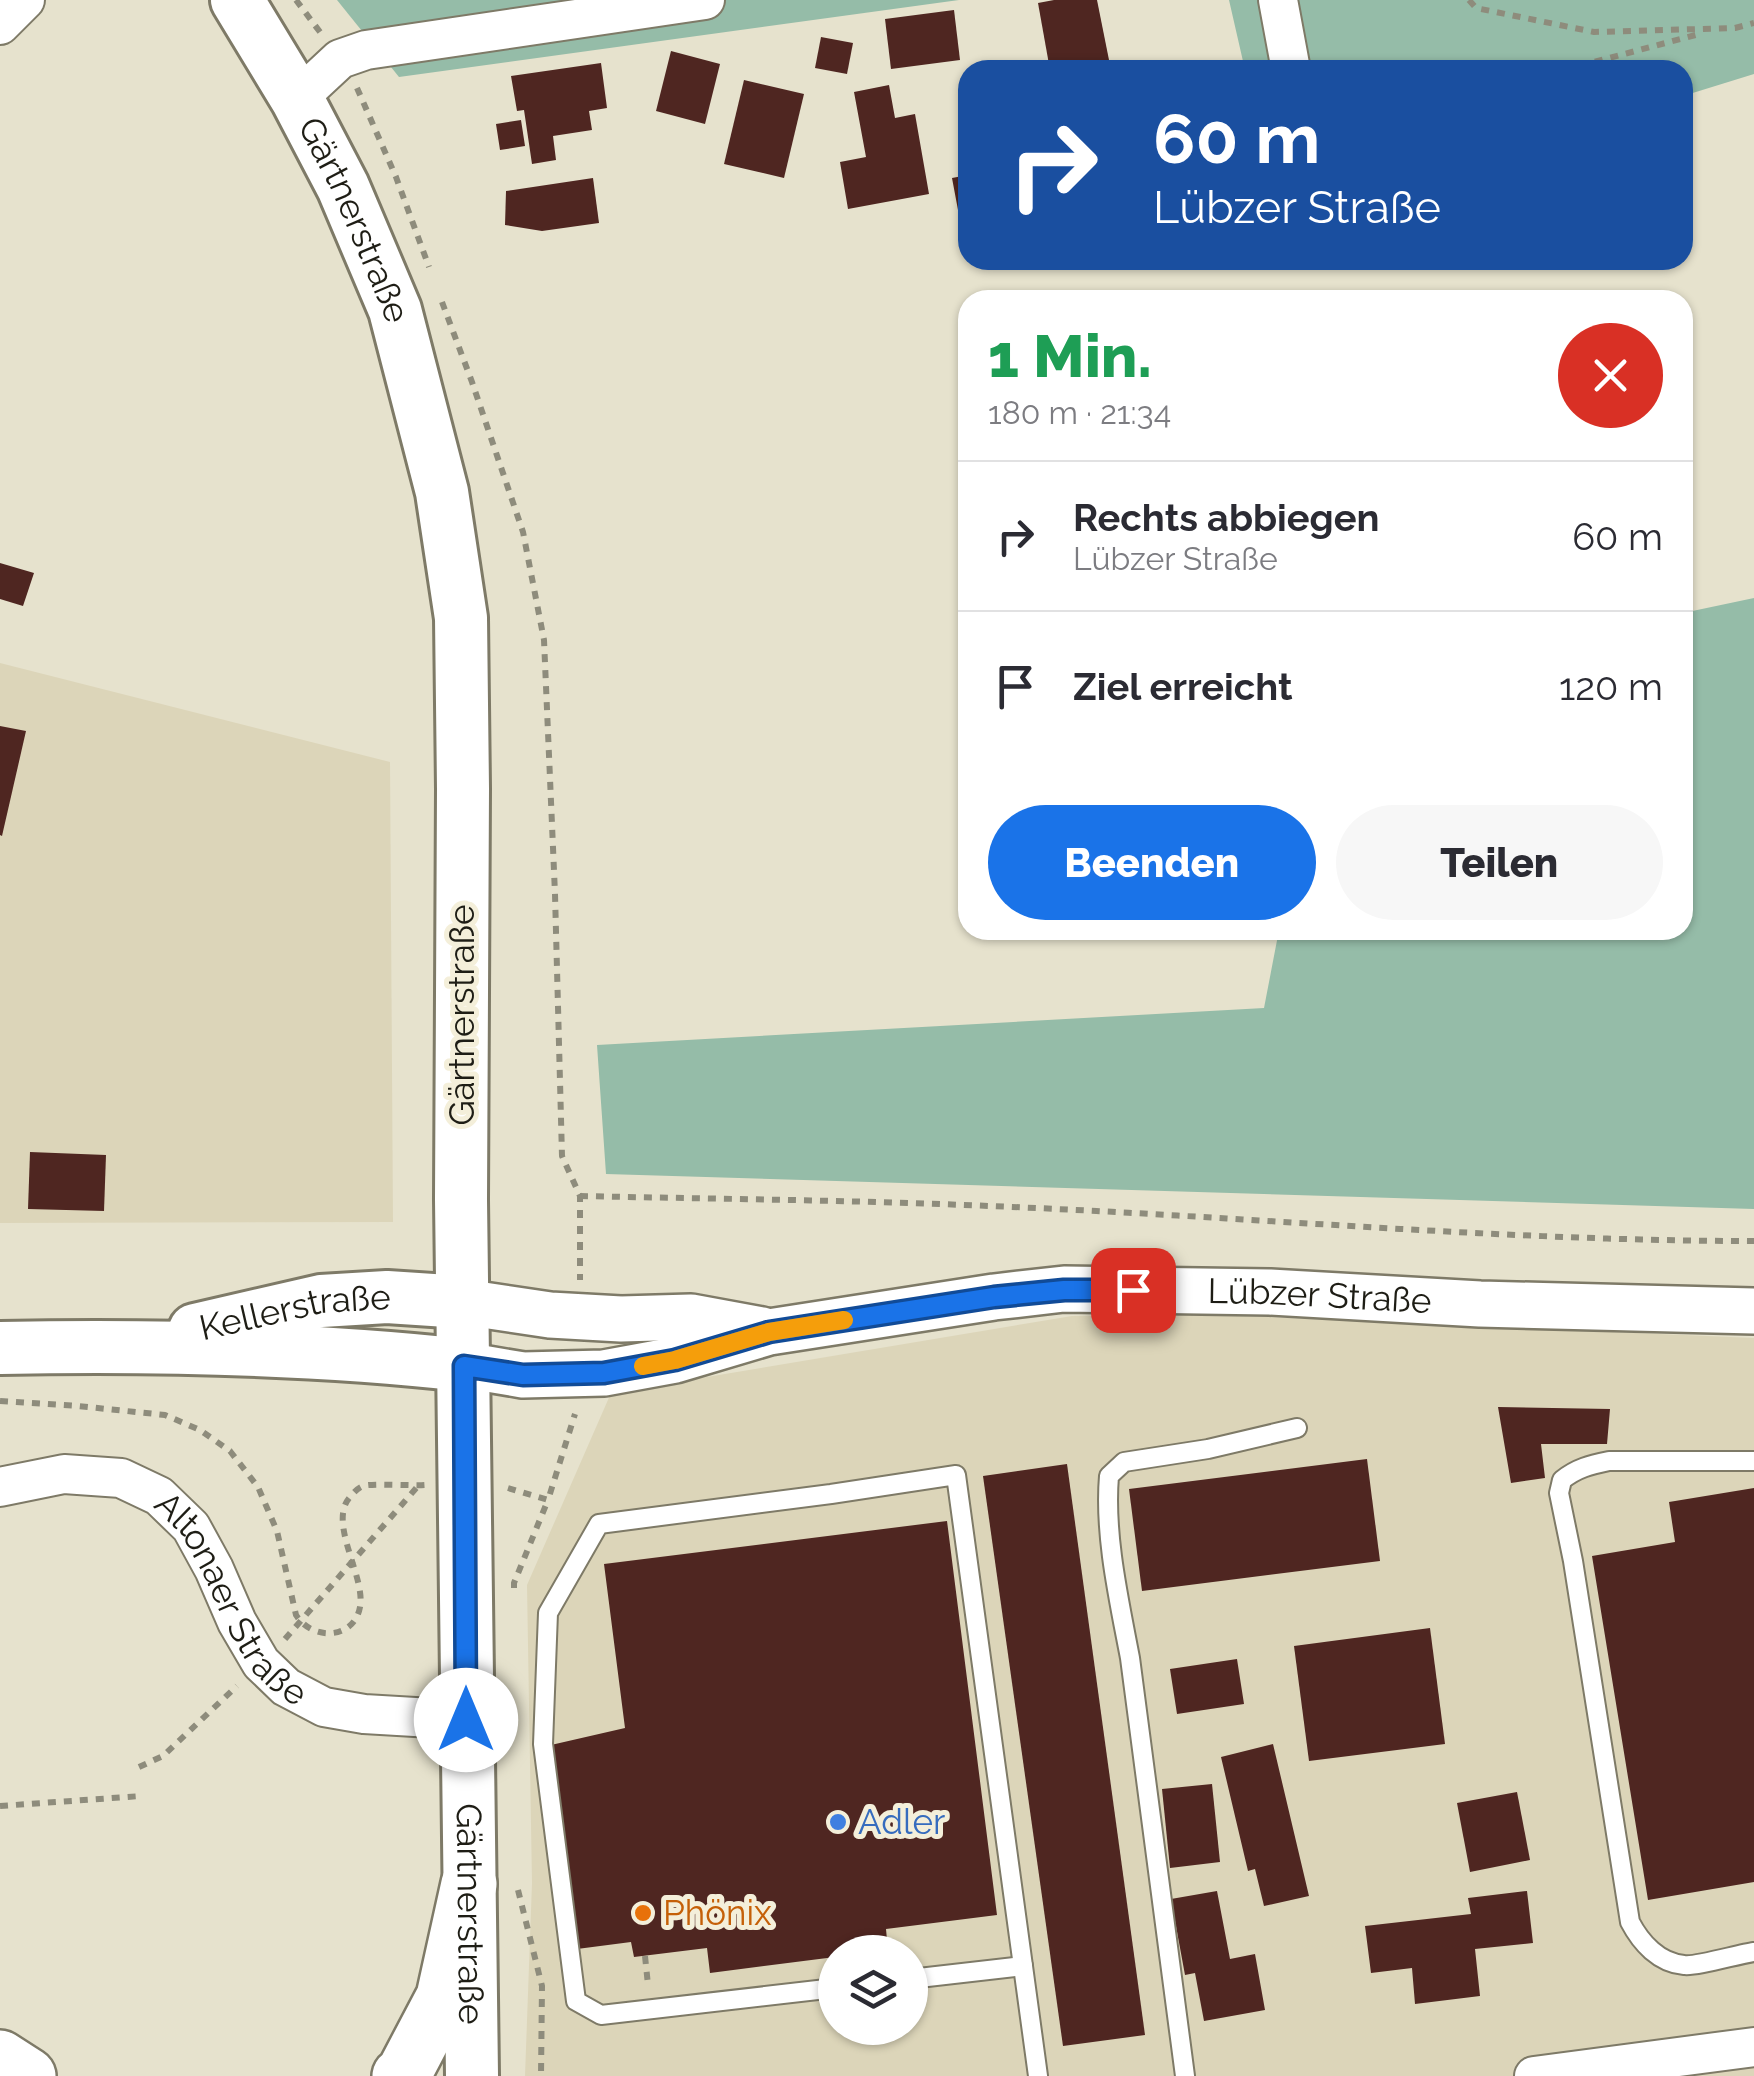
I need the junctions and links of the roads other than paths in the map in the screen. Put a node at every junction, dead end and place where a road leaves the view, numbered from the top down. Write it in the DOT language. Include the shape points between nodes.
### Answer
graph roads {
  1 [pos="25,0"];
  2 [pos="237,0"];
  3 [pos="705,0"];
  4 [pos="1278,0"];
  5 [pos="0,25"];
  6 [pos="1288,60"];
  7 [pos="298,99"];
  8 [pos="463,1302"];
  9 [pos="1754,1311"];
  10 [pos="769,1332"];
  11 [pos="130,1345"];
  12 [pos="0,1348"];
  13 [pos="464,1366"];
  14 [pos="1296,1428"];
  15 [pos="1754,1461"];
  16 [pos="0,1487"];
  17 [pos="466,1720"];
  18 [pos="469,1884"];
  19 [pos="1754,1952"];
  20 [pos="1024,1966"];
  21 [pos="928,1977"];
  22 [pos="818,1990"];
  23 [pos="1754,2048"];
  24 [pos="0,2058"];
  25 [pos="28,2076"];
  26 [pos="400,2076"];
  27 [pos="472,2076"];
  28 [pos="1038,2076"];
  29 [pos="1186,2076"];
  30 [pos="1534,2076"];
  1 -- 5 [label="street"];
  2 -- 7 [label="main road, Gärtnerstraße"];
  3 -- 7 [label="street" via="366,50 340,59"];
  4 -- 6 [label="street"];
  7 -- 8 [label="main road, Gärtnerstraße" via="395,310 442,492 461,618"];
  8 -- 10 [label="street, Lübzer Straße" via="550,1315 691,1318"];
  8 -- 11 [label="main road, Kellerstraße" via="387,1296 321,1301"];
  8 -- 13 [label="main road, Gärtnerstraße"];
  9 -- 10 [label="street, Lübzer Straße" via="1064,1290"];
  10 -- 13 [label="street, Lübzer Straße" via="604,1373 523,1375"];
  11 -- 12 [label="main road, Kellerstraße"];
  11 -- 13 [label="main road, Kellerstraße"];
  13 -- 17 [label="main road, Gärtnerstraße"];
  14 -- 29 [label="lane" via="1124,1462 1110,1476 1118,1595"];
  15 -- 19 [label="lane" via="1586,1465 1562,1480 1558,1493 1630,1922 1661,1958 1686,1966"];
  16 -- 17 [label="street, Altonaer Straße" via="64,1474 121,1478 159,1496 191,1527 261,1663 286,1687 324,1707"];
  17 -- 18 [label="main road, Gärtnerstraße"];
  18 -- 26 [label="highway" via="444,1997"];
  18 -- 27 [label="main road, Gärtnerstraße"];
  20 -- 21 [label="lane"];
  20 -- 22 [label="lane" via="956,1475 599,1524 548,1613 543,1744 576,2001 601,2016"];
  20 -- 28 [label="lane"];
  23 -- 30 [label="street"];
  24 -- 25 [label="highway"];
}
